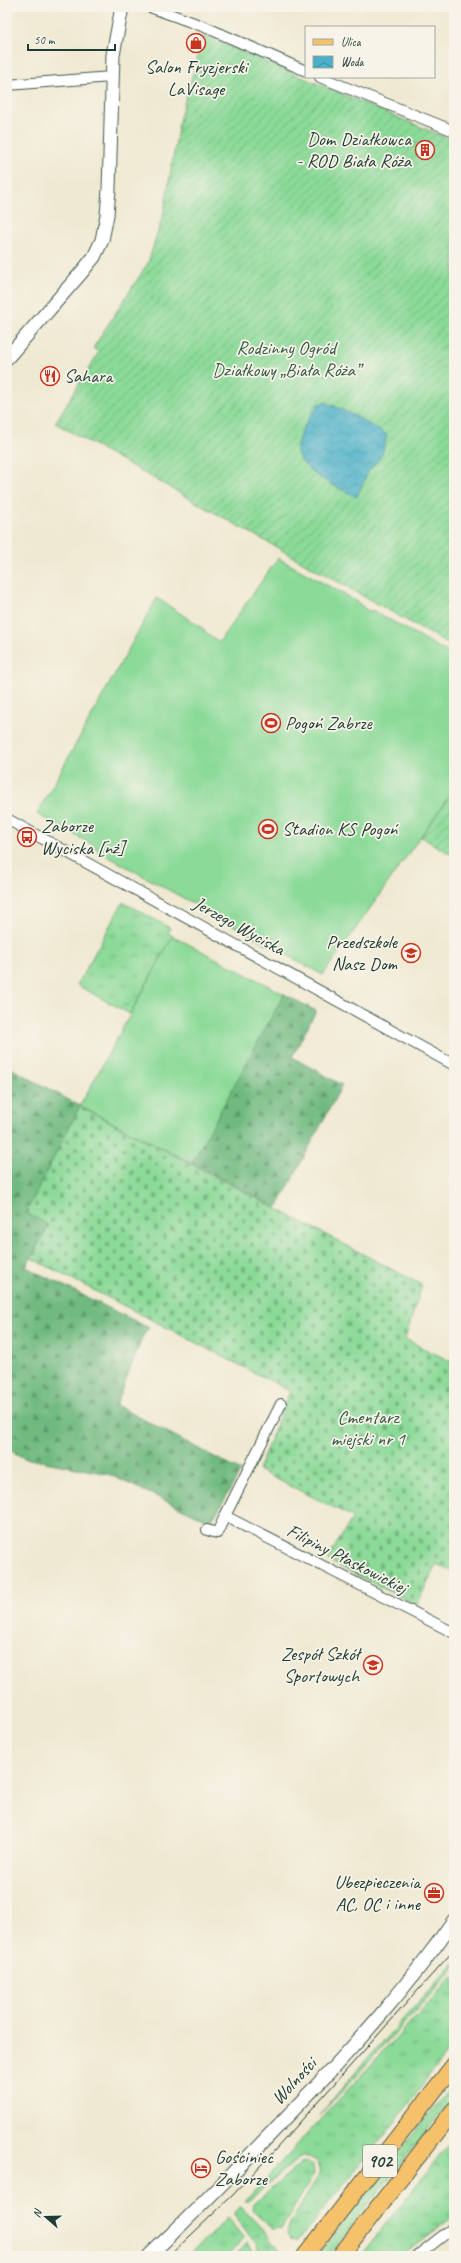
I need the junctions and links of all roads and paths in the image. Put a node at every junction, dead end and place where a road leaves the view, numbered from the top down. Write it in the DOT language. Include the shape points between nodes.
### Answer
graph roads {
  1 [pos="122,7"];
  2 [pos="150,7"];
  3 [pos="305,71"];
  4 [pos="111,77"];
  5 [pos="322,78"];
  6 [pos="7,85"];
  7 [pos="454,131"];
  8 [pos="7,358"];
  9 [pos="7,819"];
  10 [pos="454,1065"];
  11 [pos="281,1404"];
  12 [pos="225,1516"];
  13 [pos="207,1530"];
  14 [pos="454,1633"];
  15 [pos="454,1920"];
  16 [pos="454,2065"];
  17 [pos="454,2110"];
  18 [pos="454,2126"];
  19 [pos="396,2186"];
  20 [pos="454,2227"];
  21 [pos="149,2256"];
  22 [pos="305,2256"];
  23 [pos="340,2256"];
  24 [pos="417,2256"];
  1 -- 4 [label="street"];
  2 -- 3 [label="street" via="198,24"];
  4 -- 6 [label="street"];
  4 -- 8 [label="street" via="109,189 102,240 94,257"];
  5 -- 7 [label="street"];
  9 -- 10 [label="street, Jerzego Wyciska"];
  11 -- 12 [label="street"];
  12 -- 13 [label="street" via="217,1533"];
  12 -- 14 [label="street, Filipiny Płaskowickiej"];
  15 -- 21 [label="street, Wolności" via="391,2002 327,2074 234,2172"];
  16 -- 22 [label="main road, 902"];
  17 -- 19 [label="main road, 902"];
  18 -- 19 [label="main road"];
  19 -- 23 [label="main road, 902"];
  20 -- 24 [label="street"];
}
